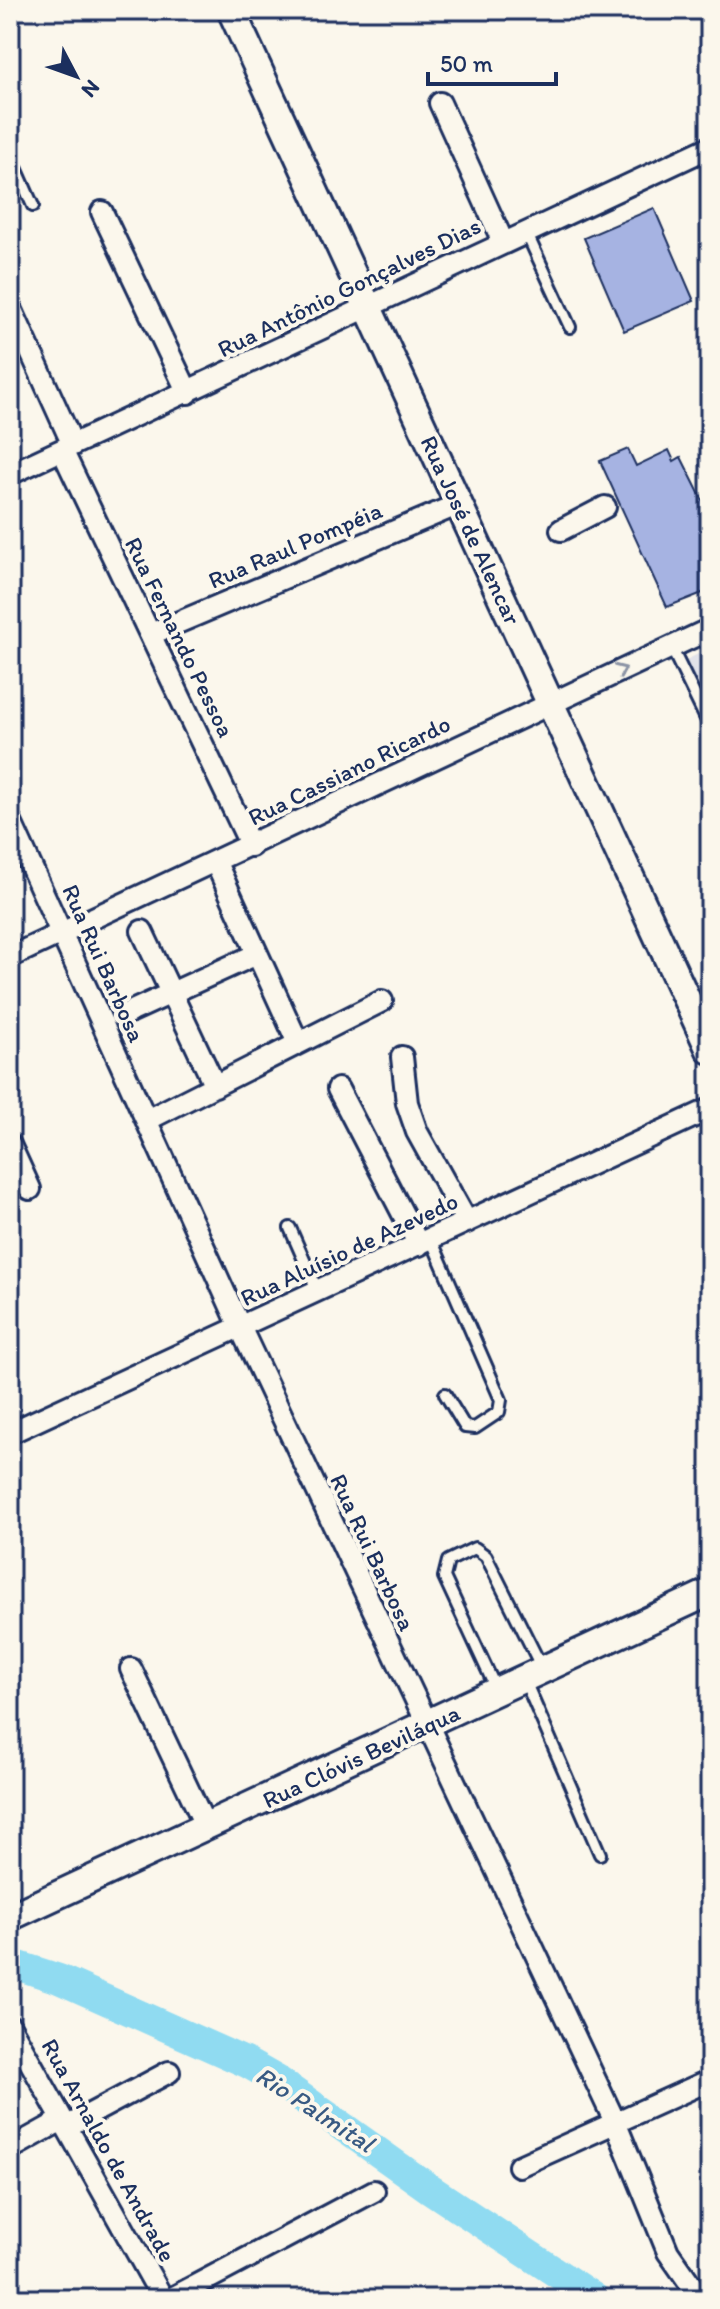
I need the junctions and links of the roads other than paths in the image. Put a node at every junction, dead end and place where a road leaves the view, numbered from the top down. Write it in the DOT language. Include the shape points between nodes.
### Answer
graph roads {
  1 [pos="231,10"];
  2 [pos="440,103"];
  3 [pos="710,147"];
  4 [pos="10,154"];
  5 [pos="33,206"];
  6 [pos="102,212"];
  7 [pos="526,232"];
  8 [pos="503,242"];
  9 [pos="10,306"];
  10 [pos="368,307"];
  11 [pos="570,327"];
  12 [pos="188,393"];
  13 [pos="67,448"];
  14 [pos="10,474"];
  15 [pos="459,504"];
  16 [pos="605,507"];
  17 [pos="561,530"];
  18 [pos="710,629"];
  19 [pos="151,634"];
  20 [pos="671,647"];
  21 [pos="550,701"];
  22 [pos="710,727"];
  23 [pos="10,820"];
  24 [pos="251,846"];
  25 [pos="216,863"];
  26 [pos="142,931"];
  27 [pos="62,933"];
  28 [pos="257,954"];
  29 [pos="10,957"];
  30 [pos="171,994"];
  31 [pos="382,1001"];
  32 [pos="121,1016"];
  33 [pos="298,1043"];
  34 [pos="710,1050"];
  35 [pos="402,1057"];
  36 [pos="215,1086"];
  37 [pos="338,1089"];
  38 [pos="710,1109"];
  39 [pos="147,1120"];
  40 [pos="10,1145"];
  41 [pos="30,1189"];
  42 [pos="467,1222"];
  43 [pos="290,1228"];
  44 [pos="425,1242"];
  45 [pos="318,1292"];
  46 [pos="241,1329"];
  47 [pos="445,1394"];
  48 [pos="10,1433"];
  49 [pos="710,1592"];
  50 [pos="131,1669"];
  51 [pos="535,1676"];
  52 [pos="498,1693"];
  53 [pos="426,1726"];
  54 [pos="206,1827"];
  55 [pos="600,1854"];
  56 [pos="10,1913"];
  57 [pos="10,2026"];
  58 [pos="169,2072"];
  59 [pos="710,2080"];
  60 [pos="615,2122"];
  61 [pos="64,2123"];
  62 [pos="10,2149"];
  63 [pos="519,2166"];
  64 [pos="374,2191"];
  65 [pos="163,2299"];
  66 [pos="170,2299"];
  67 [pos="701,2299"];
  1 -- 10 [label="street, Rua José de Alencar"];
  2 -- 8 [label="street"];
  3 -- 7 [label="street, Rua Antônio Gonçalves Dias"];
  4 -- 5 [label="lane"];
  6 -- 12 [label="street"];
  7 -- 8 [label="street, Rua Antônio Gonçalves Dias"];
  7 -- 11 [label="lane"];
  8 -- 10 [label="street, Rua Antônio Gonçalves Dias"];
  9 -- 13 [label="street, Rua Fernando Pessoa"];
  10 -- 12 [label="street, Rua Antônio Gonçalves Dias"];
  10 -- 15 [label="street, Rua José de Alencar"];
  12 -- 13 [label="street, Rua Antônio Gonçalves Dias"];
  13 -- 14 [label="street, Rua Antônio Gonçalves Dias"];
  13 -- 19 [label="street, Rua Fernando Pessoa"];
  15 -- 19 [label="street, Rua Raul Pompéia"];
  15 -- 21 [label="street, Rua José de Alencar"];
  16 -- 17 [label="street"];
  18 -- 20 [label="street, Rua Cassiano Ricardo"];
  19 -- 24 [label="street, Rua Fernando Pessoa"];
  21 -- 20 [label="street, Rua Cassiano Ricardo, one-way"];
  20 -- 22 [label="lane"];
  21 -- 24 [label="street, Rua Cassiano Ricardo"];
  21 -- 34 [label="street, Rua José de Alencar"];
  23 -- 27 [label="street, Rua Rui Barbosa"];
  24 -- 25 [label="street, Rua Cassiano Ricardo"];
  25 -- 27 [label="street, Rua Cassiano Ricardo"];
  25 -- 28 [label="street"];
  26 -- 30 [label="street"];
  27 -- 29 [label="street, Rua Cassiano Ricardo"];
  27 -- 39 [label="street, Rua Rui Barbosa"];
  28 -- 30 [label="street"];
  28 -- 33 [label="street"];
  30 -- 32 [label="street"];
  30 -- 36 [label="street"];
  31 -- 33 [label="street"];
  33 -- 36 [label="street"];
  35 -- 42 [label="street" via="407,1103 417,1132"];
  36 -- 39 [label="street"];
  37 -- 44 [label="street"];
  38 -- 42 [label="street, Rua Aluísio de Azevedo"];
  39 -- 46 [label="street, Rua Rui Barbosa"];
  40 -- 41 [label="street"];
  42 -- 44 [label="street, Rua Aluísio de Azevedo"];
  43 -- 45 [label="lane"];
  44 -- 45 [label="street, Rua Aluísio de Azevedo"];
  44 -- 47 [label="lane" via="501,1400 499,1412 475,1428 465,1427"];
  45 -- 46 [label="street, Rua Aluísio de Azevedo"];
  46 -- 48 [label="street, Rua Aluísio de Azevedo"];
  46 -- 53 [label="street, Rua Rui Barbosa"];
  49 -- 51 [label="street, Rua Clóvis Beviláqua"];
  50 -- 54 [label="street"];
  51 -- 52 [label="street, Rua Clóvis Beviláqua"];
  51 -- 52 [label="lane" via="486,1556 475,1548 448,1561 444,1577"];
  51 -- 55 [label="lane"];
  52 -- 53 [label="street, Rua Clóvis Beviláqua"];
  53 -- 54 [label="street, Rua Clóvis Beviláqua"];
  53 -- 60 [label="street, Rua Rui Barbosa"];
  54 -- 56 [label="street, Rua Clóvis Beviláqua"];
  57 -- 61 [label="street, Rua Arnaldo de Andrade"];
  58 -- 61 [label="street"];
  59 -- 60 [label="street"];
  60 -- 63 [label="street"];
  60 -- 67 [label="street, Rua Rui Barbosa" via="668,2252"];
  61 -- 62 [label="street"];
  61 -- 65 [label="street, Rua Arnaldo de Andrade"];
  64 -- 66 [label="street"];
}
